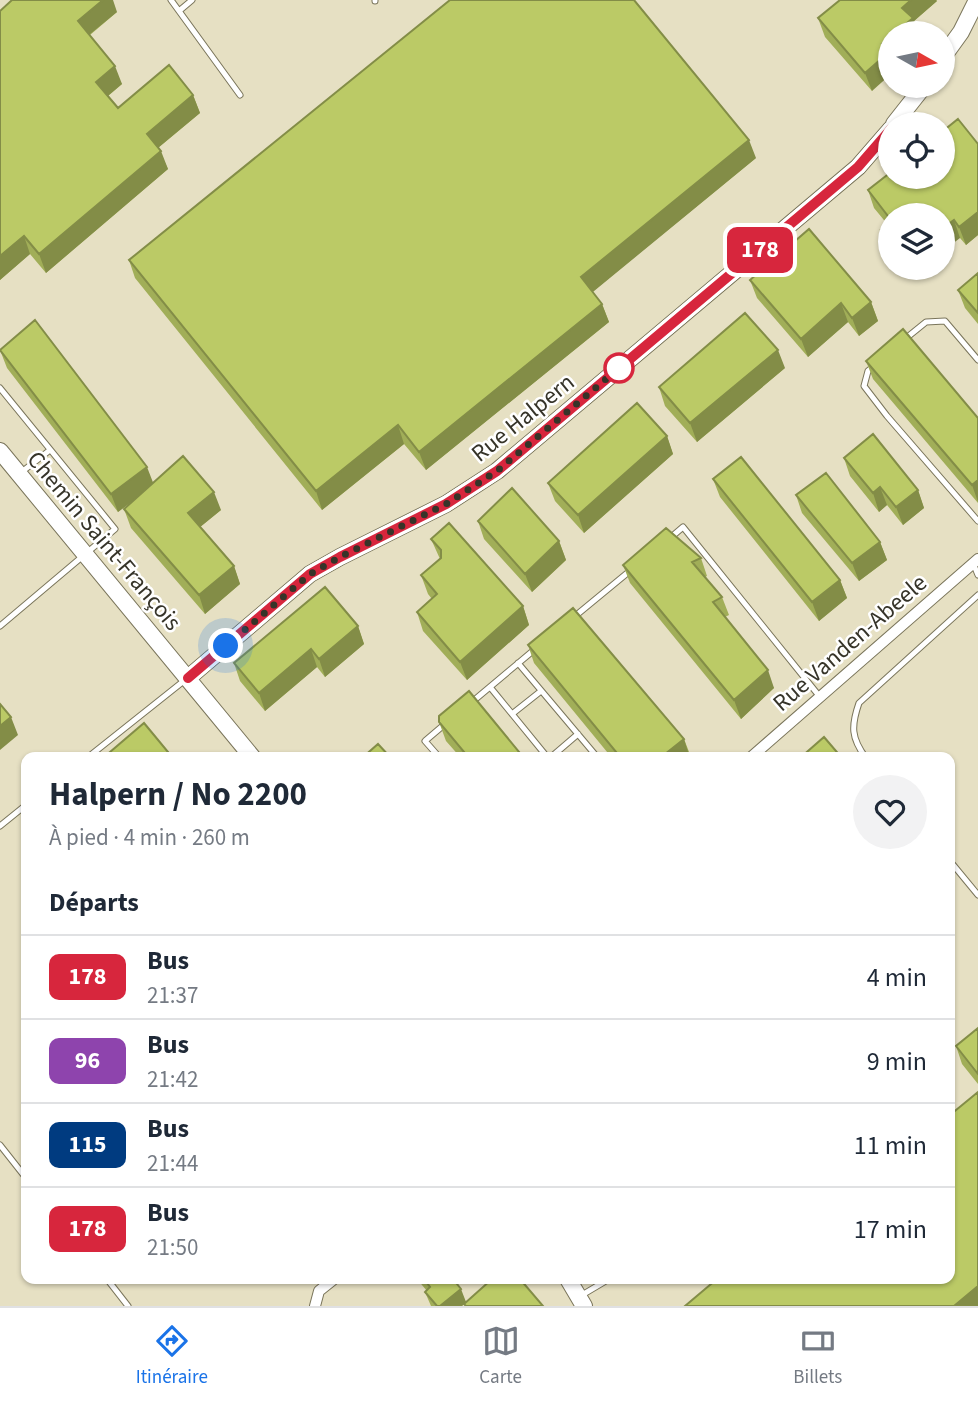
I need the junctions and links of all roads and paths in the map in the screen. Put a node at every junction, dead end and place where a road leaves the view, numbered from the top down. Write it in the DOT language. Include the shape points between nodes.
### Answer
graph roads {
  1 [pos="171,0"];
  2 [pos="192,0"];
  3 [pos="977,0"];
  4 [pos="179,11"];
  5 [pos="956,39"];
  6 [pos="240,94"];
  7 [pos="915,98"];
  8 [pos="903,112"];
  9 [pos="878,144"];
  10 [pos="897,346"];
  11 [pos="978,360"];
  12 [pos="878,363"];
  13 [pos="0,388"];
  14 [pos="50,450"];
  15 [pos="0,451"];
  16 [pos="19,474"];
  17 [pos="978,520"];
  18 [pos="662,544"];
  19 [pos="85,554"];
  20 [pos="642,561"];
  21 [pos="976,561"];
  22 [pos="978,575"];
  23 [pos="978,595"];
  24 [pos="570,621"];
  25 [pos="0,626"];
  26 [pos="539,646"];
  27 [pos="518,663"];
  28 [pos="188,678"];
  29 [pos="490,687"];
  30 [pos="541,691"];
  31 [pos="820,697"];
  32 [pos="468,705"];
  33 [pos="512,714"];
  34 [pos="447,723"];
  35 [pos="578,734"];
  36 [pos="95,752"];
  37 [pos="248,752"];
  38 [pos="435,752"];
  39 [pos="544,752"];
  40 [pos="556,752"];
  41 [pos="593,752"];
  42 [pos="757,752"];
  43 [pos="862,752"];
  44 [pos="21,809"];
  45 [pos="0,826"];
  46 [pos="955,867"];
  47 [pos="978,895"];
  48 [pos="0,1145"];
  49 [pos="21,1172"];
  50 [pos="111,1284"];
  51 [pos="328,1284"];
  52 [pos="571,1284"];
  53 [pos="603,1284"];
  54 [pos="581,1302"];
  55 [pos="128,1306"];
  56 [pos="315,1306"];
  1 -- 4 [label="lane"];
  2 -- 4 [label="lane"];
  3 -- 5 [label="street"];
  4 -- 6 [label="lane"];
  7 -- 8 [label="street"];
  9 -- 28 [label="street, Rue Halpern" via="858,167 497,471 446,504 310,574"];
  10 -- 11 [label="lane" via="926,321 945,321"];
  12 -- 17 [label="lane" via="868,371 864,386"];
  13 -- 14 [label="lane"];
  14 -- 16 [label="lane"];
  14 -- 19 [label="lane" via="115,529"];
  15 -- 16 [label="street, Chemin Saint-François"];
  16 -- 19 [label="street, Chemin Saint-François"];
  18 -- 31 [label="lane" via="683,527"];
  19 -- 25 [label="lane"];
  19 -- 28 [label="street, Chemin Saint-François"];
  20 -- 24 [label="lane"];
  21 -- 22 [label="lane"];
  21 -- 31 [label="street, Rue Vanden-Abeele"];
  23 -- 43 [label="lane" via="859,703 852,725"];
  26 -- 27 [label="lane"];
  27 -- 29 [label="lane"];
  27 -- 30 [label="lane"];
  28 -- 36 [label="lane"];
  28 -- 37 [label="street, Chemin Saint-François"];
  29 -- 32 [label="lane"];
  29 -- 33 [label="lane"];
  30 -- 33 [label="lane"];
  30 -- 35 [label="lane"];
  31 -- 42 [label="street, Rue Vanden-Abeele"];
  33 -- 39 [label="lane"];
  34 -- 38 [label="lane" via="425,741"];
  35 -- 40 [label="lane"];
  35 -- 41 [label="lane"];
  44 -- 45 [label="lane"];
  46 -- 47 [label="lane"];
  48 -- 49 [label="lane"];
  50 -- 55 [label="lane"];
  51 -- 56 [label="street" via="319,1292"];
  52 -- 54 [label="street"];
  53 -- 54 [label="lane"];
}
